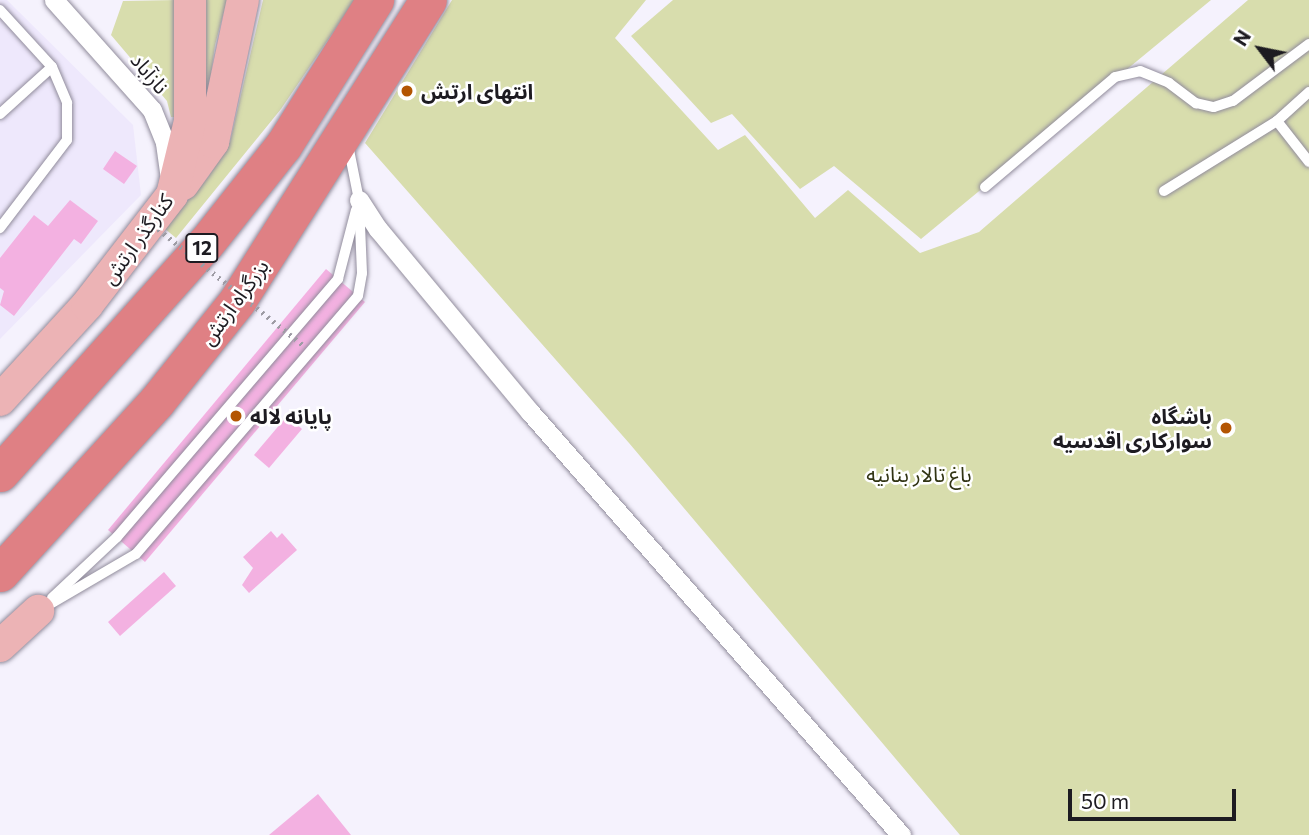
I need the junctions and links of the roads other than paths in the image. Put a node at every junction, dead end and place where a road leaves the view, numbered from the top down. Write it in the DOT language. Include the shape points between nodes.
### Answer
graph roads {
  1 [pos="54,0"];
  2 [pos="190,0"];
  3 [pos="243,0"];
  4 [pos="375,0"];
  5 [pos="428,0"];
  6 [pos="0,10"];
  7 [pos="1309,44"];
  8 [pos="52,67"];
  9 [pos="1309,92"];
  10 [pos="0,114"];
  11 [pos="1276,121"];
  12 [pos="346,134"];
  13 [pos="1309,162"];
  14 [pos="985,187"];
  15 [pos="1164,191"];
  16 [pos="172,195"];
  17 [pos="359,200"];
  18 [pos="0,228"];
  19 [pos="0,400"];
  20 [pos="0,473"];
  21 [pos="1,573"];
  22 [pos="38,611"];
  23 [pos="0,625"];
  24 [pos="0,646"];
  25 [pos="901,835"];
  1 -- 16 [label="street, نازآباد" via="152,110 165,143"];
  2 -- 16 [label="main road, کنارگذر ارتش" via="190,121"];
  3 -- 16 [label="main road" via="213,142"];
  4 -- 20 [label="highway, 12" via="283,146 206,243"];
  5 -- 12 [label="highway, بزرگراه ارتش"];
  6 -- 8 [label="lane"];
  7 -- 14 [label="lane" via="1233,101 1214,107 1196,103 1169,83 1140,71 1115,77"];
  8 -- 10 [label="lane"];
  8 -- 18 [label="lane" via="67,103 67,140"];
  9 -- 11 [label="lane"];
  11 -- 13 [label="lane"];
  11 -- 15 [label="lane"];
  12 -- 17 [label="lane"];
  12 -- 21 [label="highway, بزرگراه ارتش" via="262,266 204,345"];
  16 -- 19 [label="main road, کنارگذر ارتش" via="87,305"];
  17 -- 22 [label="lane" via="338,279 117,537"];
  17 -- 22 [label="lane" via="358,296 136,554"];
  17 -- 25 [label="street" via="539,423"];
  22 -- 23 [label="main road"];
  22 -- 24 [label="main road"];
}
